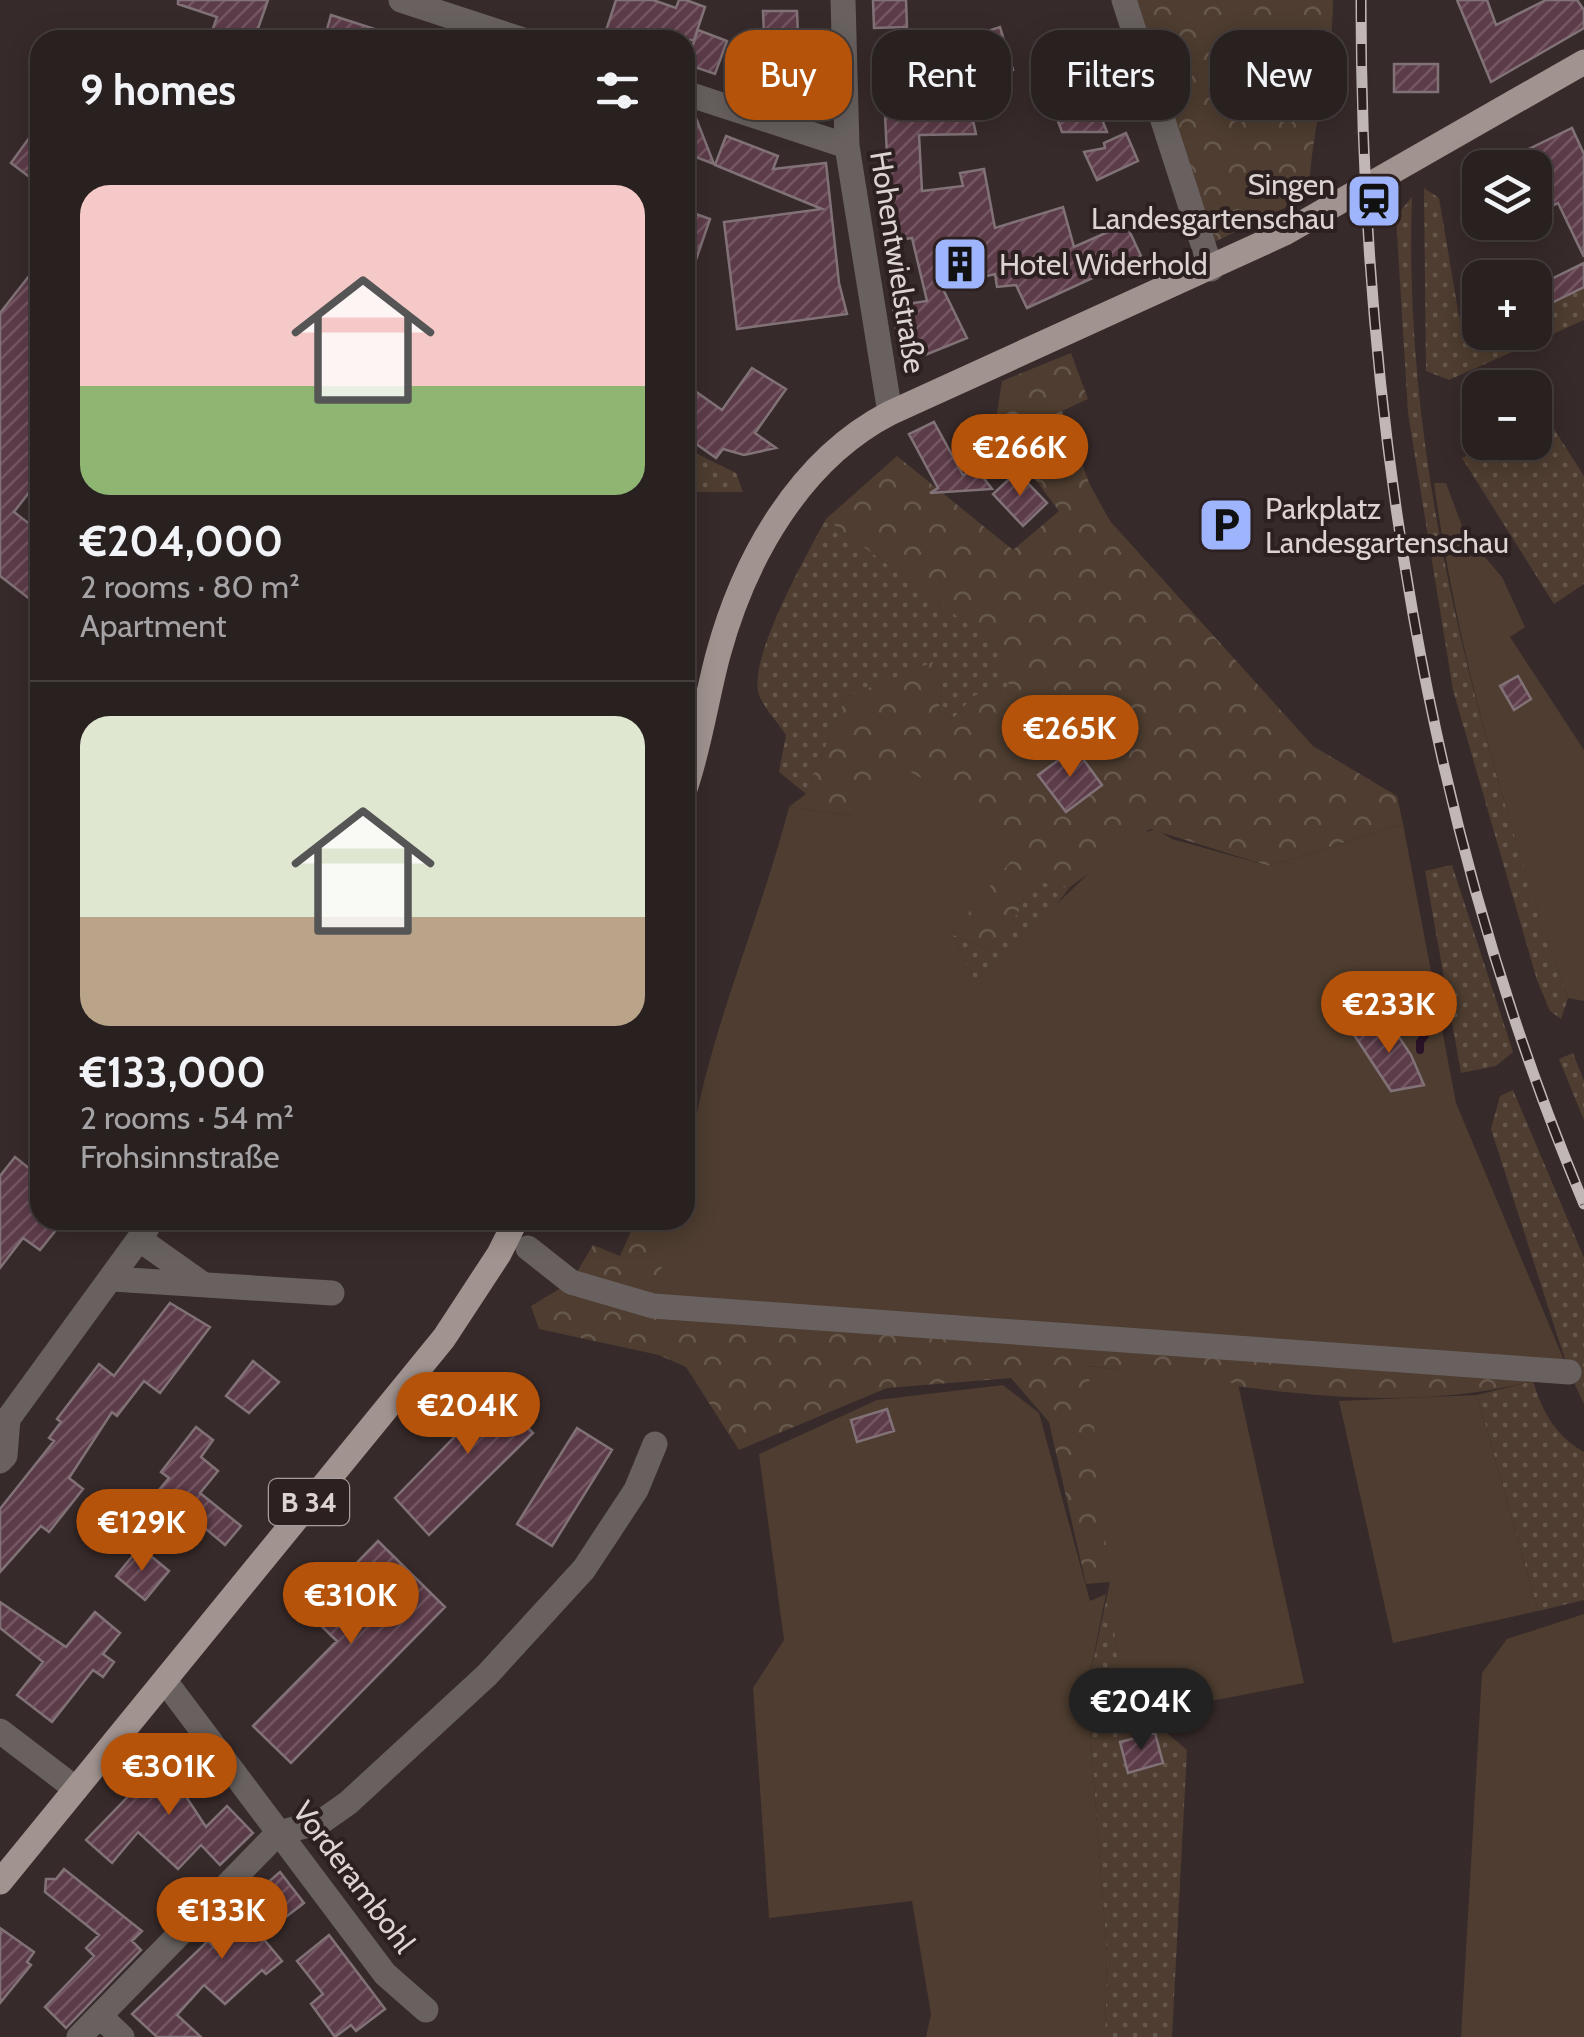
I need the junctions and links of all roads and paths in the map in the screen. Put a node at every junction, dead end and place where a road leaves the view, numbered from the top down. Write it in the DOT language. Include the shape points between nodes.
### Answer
graph roads {
  1 [pos="401,0"];
  2 [pos="843,0"];
  3 [pos="1124,0"];
  4 [pos="492,30"];
  5 [pos="1584,62"];
  6 [pos="695,96"];
  7 [pos="847,146"];
  8 [pos="1211,268"];
  9 [pos="890,413"];
  10 [pos="695,751"];
  11 [pos="511,1230"];
  12 [pos="528,1248"];
  13 [pos="113,1279"];
  14 [pos="204,1285"];
  15 [pos="332,1294"];
  16 [pos="1570,1372"];
  17 [pos="655,1444"];
  18 [pos="0,1461"];
  19 [pos="166,1681"];
  20 [pos="0,1731"];
  21 [pos="76,1789"];
  22 [pos="278,1833"];
  23 [pos="0,1882"];
  24 [pos="426,2010"];
  25 [pos="100,2016"];
  26 [pos="79,2037"];
  27 [pos="122,2037"];
  1 -- 4 [label="street"];
  2 -- 7 [label="street, Hohentwielstraße"];
  3 -- 8 [label="street"];
  5 -- 8 [label="main road" via="1366,189"];
  6 -- 7 [label="street"];
  7 -- 9 [label="street, Hohentwielstraße"];
  8 -- 9 [label="main road"];
  9 -- 10 [label="main road" via="844,441 794,494 771,531 733,608"];
  11 -- 19 [label="main road, B 34" via="444,1338"];
  12 -- 16 [label="street" via="571,1282 653,1306"];
  13 -- 14 [label="street"];
  13 -- 14 [label="street" via="143,1233"];
  13 -- 18 [label="street" via="8,1420"];
  14 -- 15 [label="street"];
  17 -- 22 [label="street" via="636,1490 584,1569 487,1675 348,1803 321,1822"];
  19 -- 21 [label="main road, B 34"];
  19 -- 22 [label="street, Vorderambohl"];
  20 -- 21 [label="street"];
  21 -- 23 [label="main road, B 34"];
  22 -- 24 [label="street, Vorderambohl" via="386,1974"];
  22 -- 25 [label="street"];
  25 -- 26 [label="street"];
  25 -- 27 [label="street"];
}
